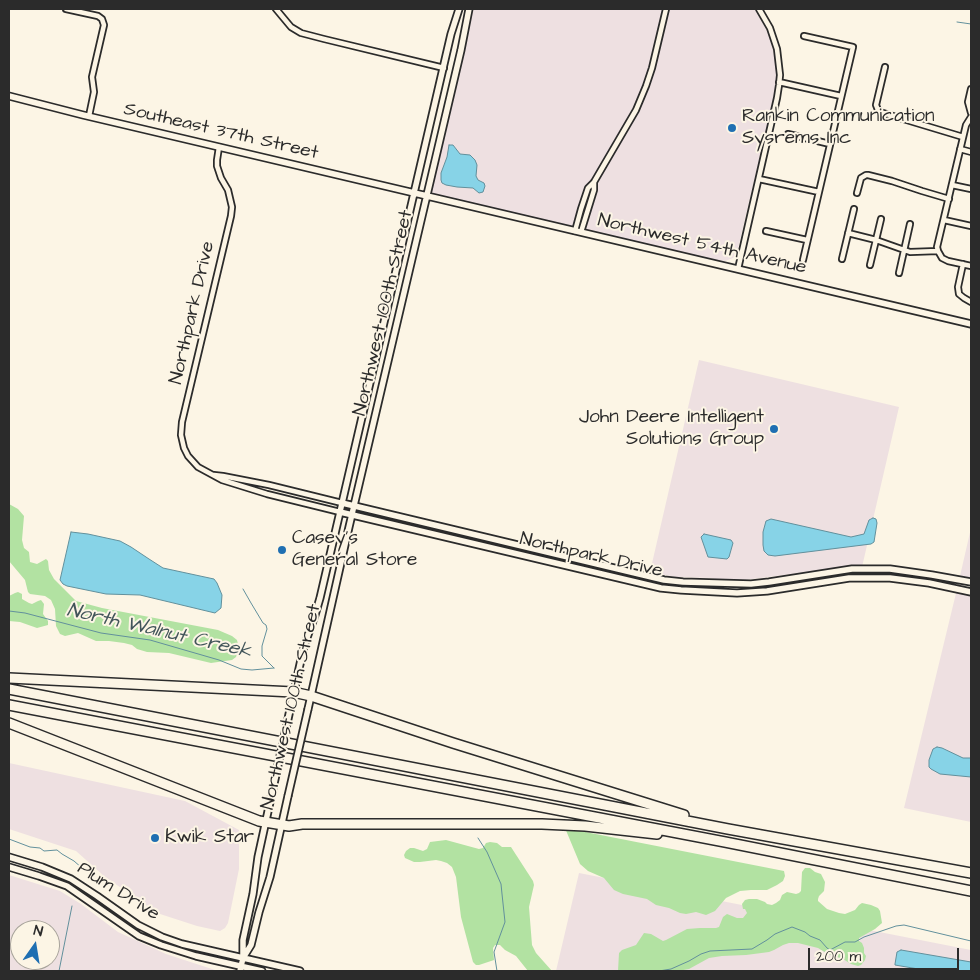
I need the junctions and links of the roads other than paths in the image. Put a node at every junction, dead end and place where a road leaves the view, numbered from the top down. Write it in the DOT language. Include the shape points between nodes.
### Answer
graph roads {
  1 [pos="66,9"];
  2 [pos="276,9"];
  3 [pos="460,9"];
  4 [pos="469,9"];
  5 [pos="666,9"];
  6 [pos="759,9"];
  7 [pos="804,36"];
  8 [pos="885,67"];
  9 [pos="444,68"];
  10 [pos="780,82"];
  11 [pos="971,89"];
  12 [pos="9,96"];
  13 [pos="841,96"];
  14 [pos="971,113"];
  15 [pos="89,116"];
  16 [pos="971,117"];
  17 [pos="788,134"];
  18 [pos="963,137"];
  19 [pos="830,144"];
  20 [pos="219,147"];
  21 [pos="960,149"];
  22 [pos="971,152"];
  23 [pos="759,179"];
  24 [pos="952,185"];
  25 [pos="971,189"];
  26 [pos="818,192"];
  27 [pos="414,193"];
  28 [pos="857,194"];
  29 [pos="426,196"];
  30 [pos="949,199"];
  31 [pos="854,209"];
  32 [pos="881,219"];
  33 [pos="944,220"];
  34 [pos="910,224"];
  35 [pos="971,226"];
  36 [pos="766,230"];
  37 [pos="578,232"];
  38 [pos="848,233"];
  39 [pos="807,240"];
  40 [pos="876,240"];
  41 [pos="905,250"];
  42 [pos="938,252"];
  43 [pos="842,259"];
  44 [pos="803,260"];
  45 [pos="963,264"];
  46 [pos="870,266"];
  47 [pos="971,266"];
  48 [pos="738,269"];
  49 [pos="899,273"];
  50 [pos="971,302"];
  51 [pos="971,324"];
  52 [pos="212,475"];
  53 [pos="342,503"];
  54 [pos="354,506"];
  55 [pos="340,512"];
  56 [pos="352,515"];
  57 [pos="478,535"];
  58 [pos="476,544"];
  59 [pos="618,569"];
  60 [pos="890,569"];
  61 [pos="615,577"];
  62 [pos="890,578"];
  63 [pos="971,582"];
  64 [pos="971,592"];
  65 [pos="9,678"];
  66 [pos="9,689"];
  67 [pos="294,692"];
  68 [pos="311,696"];
  69 [pos="9,705"];
  70 [pos="9,723"];
  71 [pos="266,822"];
  72 [pos="282,824"];
  73 [pos="728,829"];
  74 [pos="726,842"];
  75 [pos="9,857"];
  76 [pos="9,867"];
  77 [pos="971,873"];
  78 [pos="971,892"];
  79 [pos="243,958"];
  80 [pos="240,969"];
  81 [pos="262,971"];
  82 [pos="300,971"];
  1 -- 15 [label="street" via="98,16 104,25 92,77 94,92"];
  2 -- 9 [label="street" via="291,27 301,33"];
  3 -- 9 [label="street, Northwest 100th Street"];
  4 -- 29 [label="street, Northwest 100th Street"];
  5 -- 37 [label="street" via="646,86 636,110 594,182"];
  6 -- 10 [label="street" via="777,50"];
  7 -- 13 [label="street" via="852,47"];
  8 -- 18 [label="street" via="876,105 880,112"];
  9 -- 27 [label="street, Northwest 100th Street"];
  10 -- 13 [label="street"];
  10 -- 23 [label="street"];
  11 -- 14 [label="street" via="968,102"];
  12 -- 15 [label="street, Southeast 37th Street"];
  13 -- 19 [label="street"];
  15 -- 20 [label="street, Southeast 37th Street"];
  16 -- 18 [label="street"];
  17 -- 19 [label="street"];
  18 -- 21 [label="street"];
  19 -- 26 [label="street"];
  20 -- 27 [label="street, Southeast 37th Street"];
  20 -- 52 [label="street, Northpark Drive" via="217,166 228,190 231,216 181,429 188,456"];
  21 -- 22 [label="street"];
  21 -- 24 [label="street"];
  23 -- 26 [label="street"];
  23 -- 48 [label="street"];
  24 -- 25 [label="street"];
  24 -- 30 [label="street"];
  26 -- 39 [label="street"];
  27 -- 29 [label="street, Southeast 37th Street"];
  27 -- 53 [label="street, Northwest 100th Street"];
  28 -- 30 [label="street" via="861,178 868,175"];
  29 -- 37 [label="street, Northwest 54th Avenue"];
  29 -- 54 [label="street, Northwest 100th Street"];
  30 -- 33 [label="street"];
  31 -- 38 [label="street"];
  32 -- 40 [label="street"];
  33 -- 35 [label="street"];
  33 -- 42 [label="street"];
  34 -- 41 [label="street"];
  36 -- 39 [label="street"];
  37 -- 48 [label="street, Northwest 54th Avenue"];
  38 -- 40 [label="street"];
  38 -- 43 [label="street"];
  39 -- 44 [label="street"];
  40 -- 41 [label="street"];
  40 -- 46 [label="street"];
  41 -- 42 [label="street"];
  41 -- 49 [label="street"];
  42 -- 45 [label="street" via="948,261"];
  45 -- 47 [label="street"];
  45 -- 50 [label="street" via="959,294"];
  48 -- 51 [label="street, Northwest 54th Avenue"];
  52 -- 53 [label="street, Northpark Drive"];
  52 -- 55 [label="street, Northpark Drive" via="267,494"];
  53 -- 54 [label="street, Northpark Drive"];
  53 -- 55 [label="street, Northwest 100th Street"];
  54 -- 56 [label="street, Northwest 100th Street"];
  54 -- 57 [label="street, Northpark Drive"];
  55 -- 56 [label="street, Northpark Drive"];
  55 -- 67 [label="street, Northwest 100th Street"];
  56 -- 58 [label="street, Northpark Drive"];
  56 -- 68 [label="street, Northwest 100th Street"];
  57 -- 58 [label="street"];
  57 -- 59 [label="street, Northpark Drive"];
  58 -- 61 [label="street, Northpark Drive"];
  59 -- 60 [label="street, Northpark Drive" via="664,580 751,584 852,569"];
  59 -- 61 [label="street"];
  60 -- 62 [label="street"];
  60 -- 63 [label="street, Northpark Drive"];
  61 -- 62 [label="street, Northpark Drive" via="661,588 737,593 849,578"];
  62 -- 64 [label="street, Northpark Drive"];
  65 -- 67 [label="highway"];
  66 -- 73 [label="highway"];
  67 -- 68 [label="highway"];
  67 -- 71 [label="street, Northwest 100th Street, bridge"];
  68 -- 72 [label="street, Northwest 100th Street, bridge"];
  68 -- 73 [label="highway"];
  69 -- 74 [label="highway"];
  70 -- 71 [label="highway"];
  71 -- 72 [label="highway"];
  71 -- 79 [label="street, Northwest 100th Street" via="243,940"];
  72 -- 74 [label="highway" via="542,824"];
  72 -- 79 [label="street, Northwest 100th Street" via="251,945"];
  73 -- 77 [label="highway"];
  74 -- 78 [label="highway"];
  75 -- 79 [label="street, Plum Drive" via="71,879 138,925 162,937"];
  76 -- 80 [label="street, Plum Drive" via="67,886 139,936"];
  79 -- 80 [label="street"];
  79 -- 82 [label="street, Plum Drive"];
  80 -- 81 [label="street, Plum Drive"];
}
